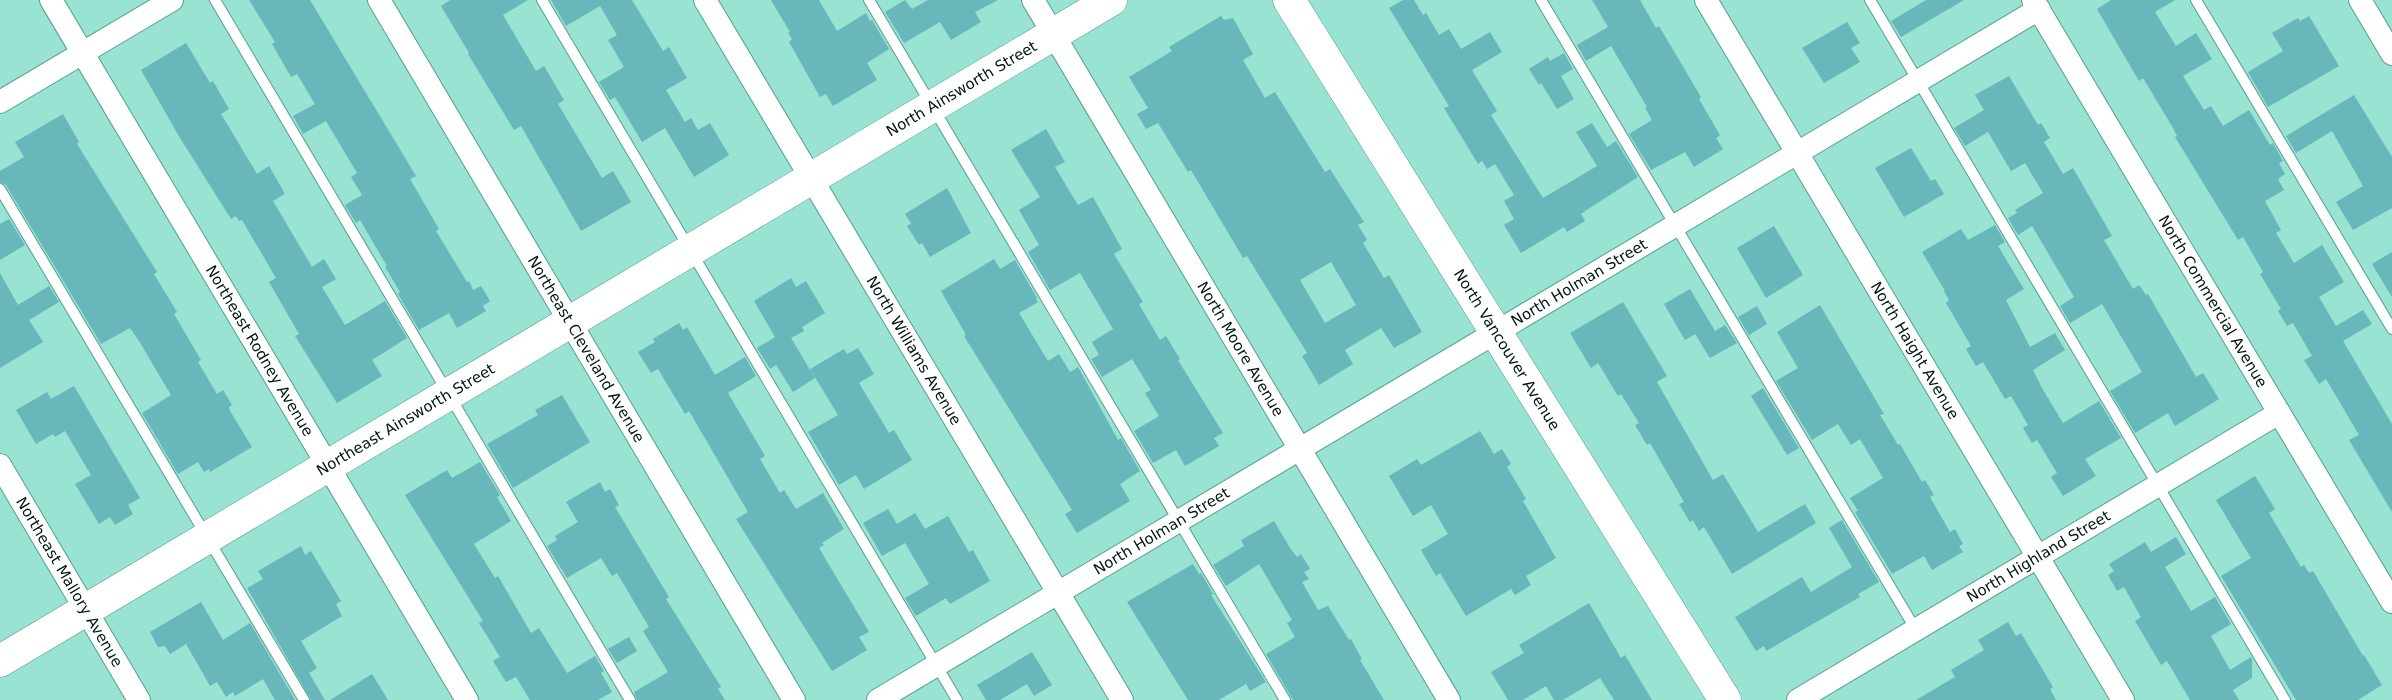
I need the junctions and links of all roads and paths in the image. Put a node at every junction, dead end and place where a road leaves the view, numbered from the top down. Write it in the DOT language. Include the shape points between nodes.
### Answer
graph roads {
  1 [pos="51,0"];
  2 [pos="172,0"];
  3 [pos="215,0"];
  4 [pos="378,0"];
  5 [pos="542,0"];
  6 [pos="705,0"];
  7 [pos="869,0"];
  8 [pos="1033,0"];
  9 [pos="1112,0"];
  10 [pos="1289,0"];
  11 [pos="1541,0"];
  12 [pos="1706,0"];
  13 [pos="1870,0"];
  14 [pos="2196,0"];
  15 [pos="2360,0"];
  16 [pos="2036,5"];
  17 [pos="1053,34"];
  18 [pos="83,53"];
  19 [pos="2392,54"];
  20 [pos="1918,81"];
  21 [pos="0,102"];
  22 [pos="932,106"];
  23 [pos="1797,153"];
  24 [pos="811,178"];
  25 [pos="0,189"];
  26 [pos="1676,226"];
  27 [pos="692,250"];
  28 [pos="571,321"];
  29 [pos="2392,329"];
  30 [pos="1496,333"];
  31 [pos="449,394"];
  32 [pos="2279,413"];
  33 [pos="1300,449"];
  34 [pos="0,465"];
  35 [pos="328,465"];
  36 [pos="2158,485"];
  37 [pos="1179,521"];
  38 [pos="208,537"];
  39 [pos="2038,558"];
  40 [pos="1058,593"];
  41 [pos="2392,602"];
  42 [pos="86,610"];
  43 [pos="1916,630"];
  44 [pos="0,661"];
  45 [pos="937,665"];
  46 [pos="140,700"];
  47 [pos="304,700"];
  48 [pos="467,700"];
  49 [pos="630,700"];
  50 [pos="794,700"];
  51 [pos="878,700"];
  52 [pos="957,700"];
  53 [pos="1122,700"];
  54 [pos="1285,700"];
  55 [pos="1449,700"];
  56 [pos="1725,700"];
  57 [pos="1798,700"];
  58 [pos="2123,700"];
  59 [pos="2285,700"];
  1 -- 18 [label="street, Northeast Rodney Avenue"];
  2 -- 18 [label="street"];
  3 -- 31 [label="lane"];
  4 -- 28 [label="street, Northeast Cleveland Avenue"];
  5 -- 27 [label="lane"];
  6 -- 24 [label="street, North Williams Avenue"];
  7 -- 22 [label="lane"];
  8 -- 17 [label="street, North Moore Avenue"];
  9 -- 17 [label="street, North Ainsworth Street"];
  10 -- 30 [label="street, North Vancouver Avenue"];
  11 -- 26 [label="lane"];
  12 -- 23 [label="street, North Haight Avenue"];
  13 -- 20 [label="lane"];
  14 -- 29 [label="lane"];
  15 -- 19 [label="street"];
  16 -- 20 [label="street, North Holman Street"];
  16 -- 32 [label="street, North Commercial Avenue"];
  17 -- 22 [label="street, North Ainsworth Street"];
  17 -- 33 [label="street, North Moore Avenue"];
  18 -- 21 [label="street"];
  18 -- 35 [label="street, Northeast Rodney Avenue"];
  20 -- 23 [label="street, North Holman Street"];
  20 -- 36 [label="lane"];
  22 -- 24 [label="street, North Ainsworth Street"];
  22 -- 37 [label="lane"];
  23 -- 26 [label="street, North Holman Street"];
  23 -- 39 [label="street, North Haight Avenue"];
  24 -- 27 [label="street, Northeast Ainsworth Street"];
  24 -- 40 [label="street, North Williams Avenue"];
  25 -- 38 [label="lane"];
  26 -- 30 [label="street, North Holman Street"];
  26 -- 43 [label="lane"];
  27 -- 28 [label="street, Northeast Ainsworth Street"];
  27 -- 45 [label="lane"];
  28 -- 31 [label="street, Northeast Ainsworth Street"];
  28 -- 50 [label="street, Northeast Cleveland Avenue"];
  30 -- 33 [label="street, North Holman Street"];
  30 -- 56 [label="street, North Vancouver Avenue"];
  31 -- 35 [label="street, Northeast Ainsworth Street"];
  31 -- 49 [label="lane"];
  32 -- 36 [label="street, North Highland Street"];
  32 -- 41 [label="street, North Commercial Avenue"];
  33 -- 37 [label="street, North Holman Street"];
  33 -- 55 [label="street, North Moore Avenue"];
  34 -- 42 [label="street, Northeast Mallory Avenue"];
  35 -- 38 [label="street, Northeast Ainsworth Street"];
  35 -- 48 [label="street, Northeast Rodney Avenue"];
  36 -- 39 [label="street, North Highland Street"];
  36 -- 59 [label="lane"];
  37 -- 40 [label="street, North Holman Street"];
  37 -- 54 [label="lane"];
  38 -- 42 [label="street, Northeast Ainsworth Street"];
  38 -- 47 [label="lane"];
  39 -- 43 [label="street, North Highland Street"];
  39 -- 58 [label="street, North Haight Avenue"];
  40 -- 45 [label="street, North Holman Street"];
  40 -- 53 [label="street, North Williams Avenue"];
  42 -- 44 [label="street, Northeast Ainsworth Street"];
  42 -- 46 [label="street, Northeast Mallory Avenue"];
  43 -- 57 [label="street, North Highland Street"];
  45 -- 51 [label="street, North Holman Street"];
  45 -- 52 [label="lane"];
}
